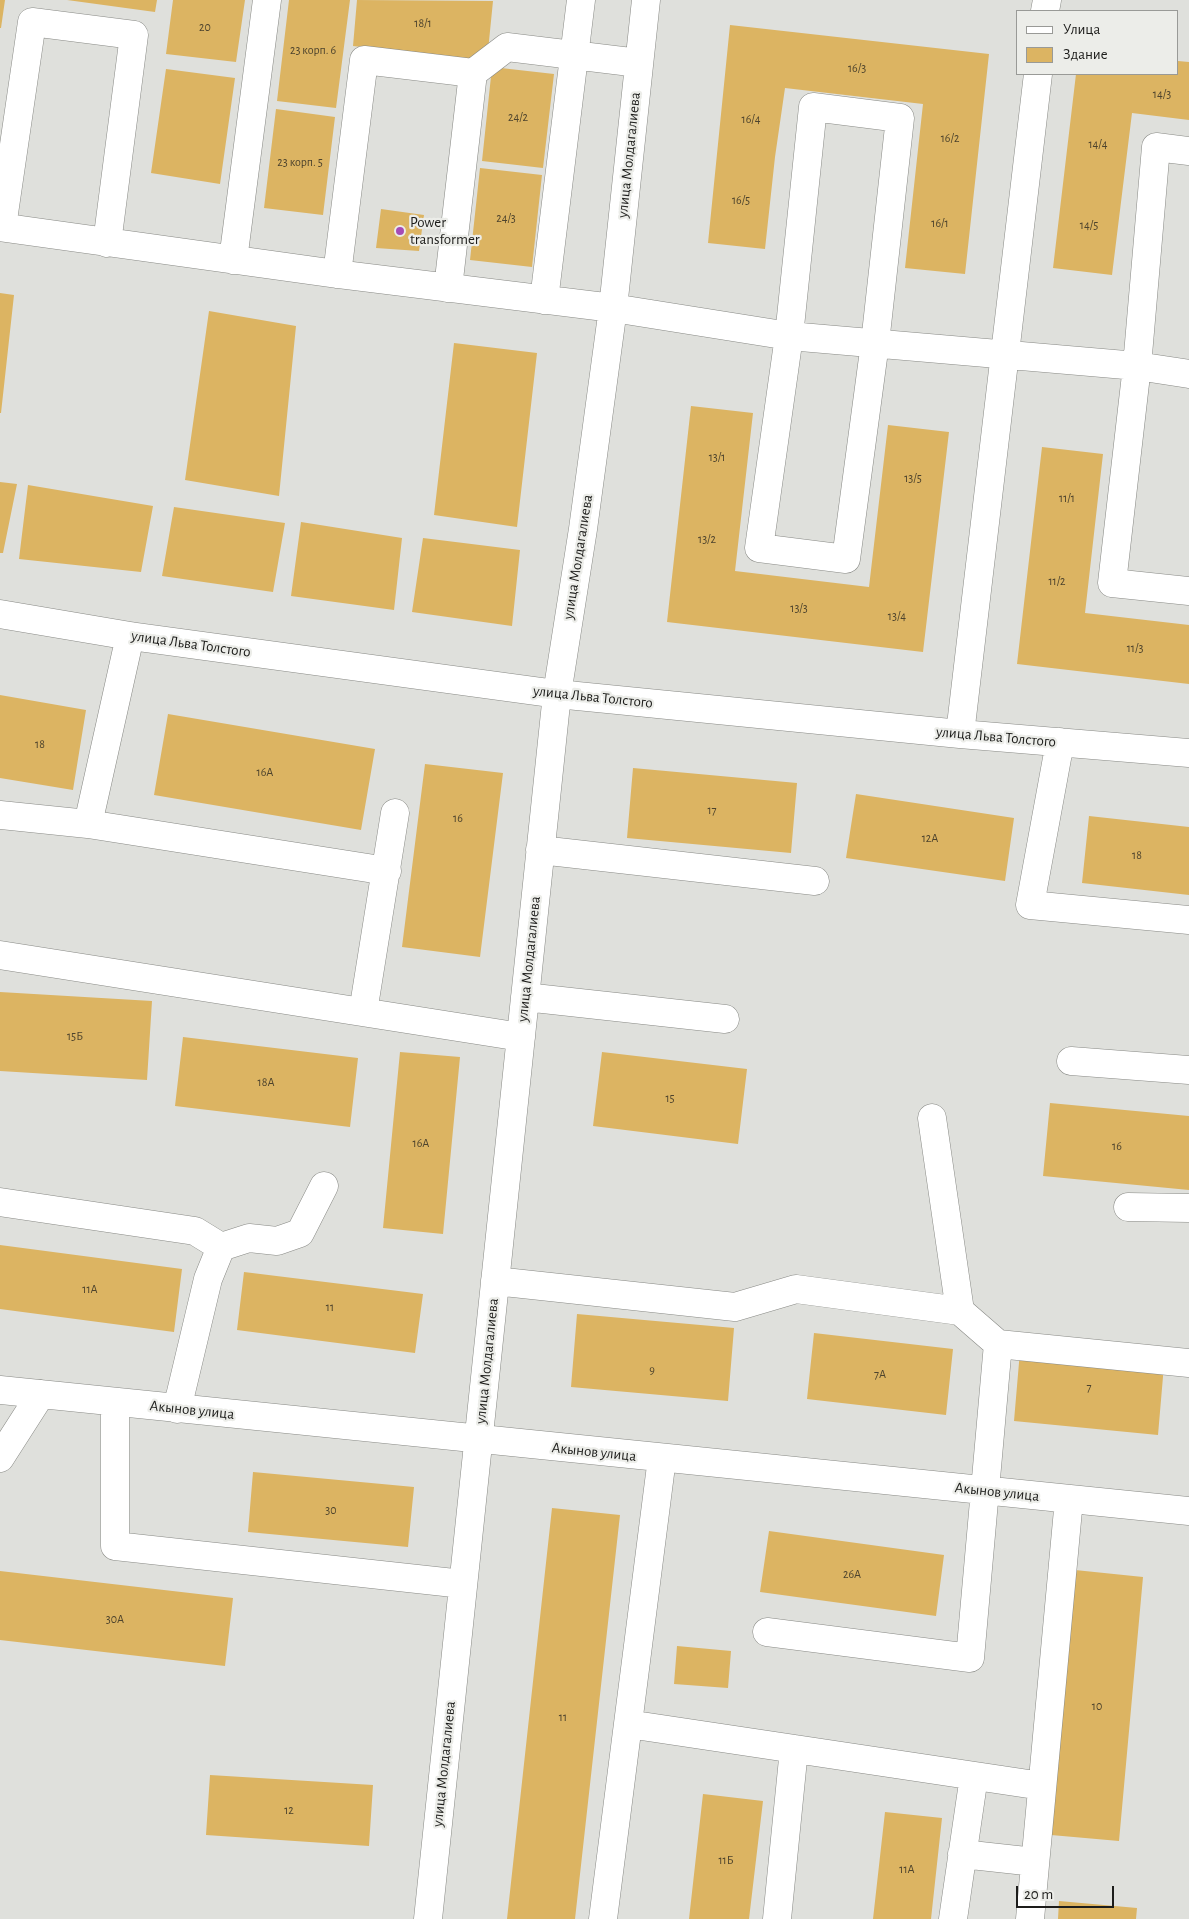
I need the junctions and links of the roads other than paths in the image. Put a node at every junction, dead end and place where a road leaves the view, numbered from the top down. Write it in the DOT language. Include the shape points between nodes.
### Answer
graph roads {
  1 [pos="267,0"];
  2 [pos="581,0"];
  3 [pos="646,0"];
  4 [pos="574,55"];
  5 [pos="639,62"];
  6 [pos="474,74"];
  7 [pos="1038,75"];
  8 [pos="1189,151"];
  9 [pos="1,227"];
  10 [pos="107,243"];
  11 [pos="233,260"];
  12 [pos="337,274"];
  13 [pos="448,288"];
  14 [pos="544,300"];
  15 [pos="613,308"];
  16 [pos="789,336"];
  17 [pos="875,343"];
  18 [pos="1005,356"];
  19 [pos="1137,366"];
  20 [pos="1189,374"];
  21 [pos="1189,591"];
  22 [pos="0,614"];
  23 [pos="130,636"];
  24 [pos="557,694"];
  25 [pos="960,734"];
  26 [pos="1060,742"];
  27 [pos="1189,753"];
  28 [pos="395,813"];
  29 [pos="0,815"];
  30 [pos="88,824"];
  31 [pos="540,850"];
  32 [pos="386,871"];
  33 [pos="815,881"];
  34 [pos="1189,920"];
  35 [pos="0,955"];
  36 [pos="525,997"];
  37 [pos="364,1012"];
  38 [pos="726,1019"];
  39 [pos="521,1037"];
  40 [pos="1071,1061"];
  41 [pos="1189,1070"];
  42 [pos="932,1118"];
  43 [pos="324,1186"];
  44 [pos="0,1202"];
  45 [pos="1128,1207"];
  46 [pos="1189,1208"];
  47 [pos="221,1247"];
  48 [pos="495,1281"];
  49 [pos="960,1311"];
  50 [pos="998,1344"];
  51 [pos="1189,1363"];
  52 [pos="0,1390"];
  53 [pos="41,1394"];
  54 [pos="115,1402"];
  55 [pos="177,1409"];
  56 [pos="478,1440"];
  57 [pos="0,1458"];
  58 [pos="662,1458"];
  59 [pos="986,1491"];
  60 [pos="1069,1500"];
  61 [pos="1189,1511"];
  62 [pos="463,1584"];
  63 [pos="768,1632"];
  64 [pos="628,1724"];
  65 [pos="794,1750"];
  66 [pos="974,1776"];
  67 [pos="1042,1786"];
  68 [pos="962,1854"];
  69 [pos="1035,1862"];
  70 [pos="428,1919"];
  71 [pos="603,1919"];
  72 [pos="777,1919"];
  73 [pos="953,1919"];
  74 [pos="1030,1919"];
  1 -- 11 [label="street"];
  2 -- 4 [label="street"];
  3 -- 5 [label="street, улица Молдагалиева"];
  4 -- 5 [label="street"];
  4 -- 6 [label="street" via="507,47"];
  4 -- 14 [label="street"];
  5 -- 15 [label="street, улица Молдагалиева"];
  6 -- 12 [label="street" via="364,60"];
  6 -- 13 [label="street"];
  7 -- 18 [label="street"];
  8 -- 19 [label="street" via="1156,147"];
  9 -- 10 [label="street"];
  9 -- 10 [label="street" via="32,22 134,35"];
  10 -- 11 [label="street"];
  11 -- 12 [label="street"];
  12 -- 13 [label="street"];
  13 -- 14 [label="street"];
  14 -- 15 [label="street"];
  15 -- 16 [label="street"];
  15 -- 24 [label="street, улица Молдагалиева"];
  16 -- 17 [label="street"];
  16 -- 17 [label="street" via="759,548 846,559"];
  16 -- 17 [label="street" via="813,107 900,118"];
  17 -- 18 [label="street"];
  18 -- 19 [label="street"];
  18 -- 25 [label="street"];
  19 -- 20 [label="street"];
  19 -- 21 [label="street" via="1112,583"];
  22 -- 23 [label="street, улица Льва Толстого"];
  23 -- 24 [label="street, улица Льва Толстого"];
  23 -- 30 [label="street"];
  24 -- 25 [label="street, улица Льва Толстого"];
  24 -- 31 [label="street, улица Молдагалиева"];
  25 -- 26 [label="street, улица Льва Толстого"];
  26 -- 27 [label="street, улица Льва Толстого"];
  26 -- 34 [label="street" via="1030,905"];
  28 -- 32 [label="street"];
  29 -- 30 [label="street"];
  30 -- 32 [label="street"];
  31 -- 33 [label="street"];
  31 -- 36 [label="street, улица Молдагалиева"];
  32 -- 37 [label="street"];
  35 -- 37 [label="street"];
  36 -- 38 [label="street"];
  36 -- 39 [label="street, улица Молдагалиева"];
  37 -- 39 [label="street"];
  39 -- 48 [label="street, улица Молдагалиева"];
  40 -- 41 [label="street"];
  42 -- 49 [label="street"];
  43 -- 47 [label="street" via="300,1233 277,1241 249,1238"];
  44 -- 47 [label="street" via="195,1231"];
  45 -- 46 [label="street"];
  47 -- 55 [label="street" via="208,1279"];
  48 -- 49 [label="street" via="736,1307 796,1290"];
  48 -- 56 [label="street, улица Молдагалиева"];
  49 -- 50 [label="street"];
  50 -- 51 [label="street"];
  50 -- 59 [label="street"];
  52 -- 53 [label="street, Акынов улица"];
  53 -- 54 [label="street, Акынов улица"];
  53 -- 57 [label="street"];
  54 -- 55 [label="street, Акынов улица"];
  54 -- 62 [label="street" via="115,1546"];
  55 -- 56 [label="street, Акынов улица"];
  56 -- 58 [label="street, Акынов улица"];
  56 -- 62 [label="street, улица Молдагалиева"];
  58 -- 59 [label="street, Акынов улица"];
  58 -- 64 [label="street"];
  59 -- 60 [label="street, Акынов улица"];
  59 -- 63 [label="street" via="970,1658"];
  60 -- 61 [label="street, Акынов улица"];
  60 -- 67 [label="street"];
  62 -- 70 [label="street, улица Молдагалиева"];
  64 -- 65 [label="street"];
  64 -- 71 [label="street"];
  65 -- 66 [label="street"];
  65 -- 72 [label="street"];
  66 -- 67 [label="street"];
  66 -- 68 [label="street"];
  67 -- 69 [label="street"];
  68 -- 69 [label="street"];
  68 -- 73 [label="street"];
  69 -- 74 [label="street"];
}
